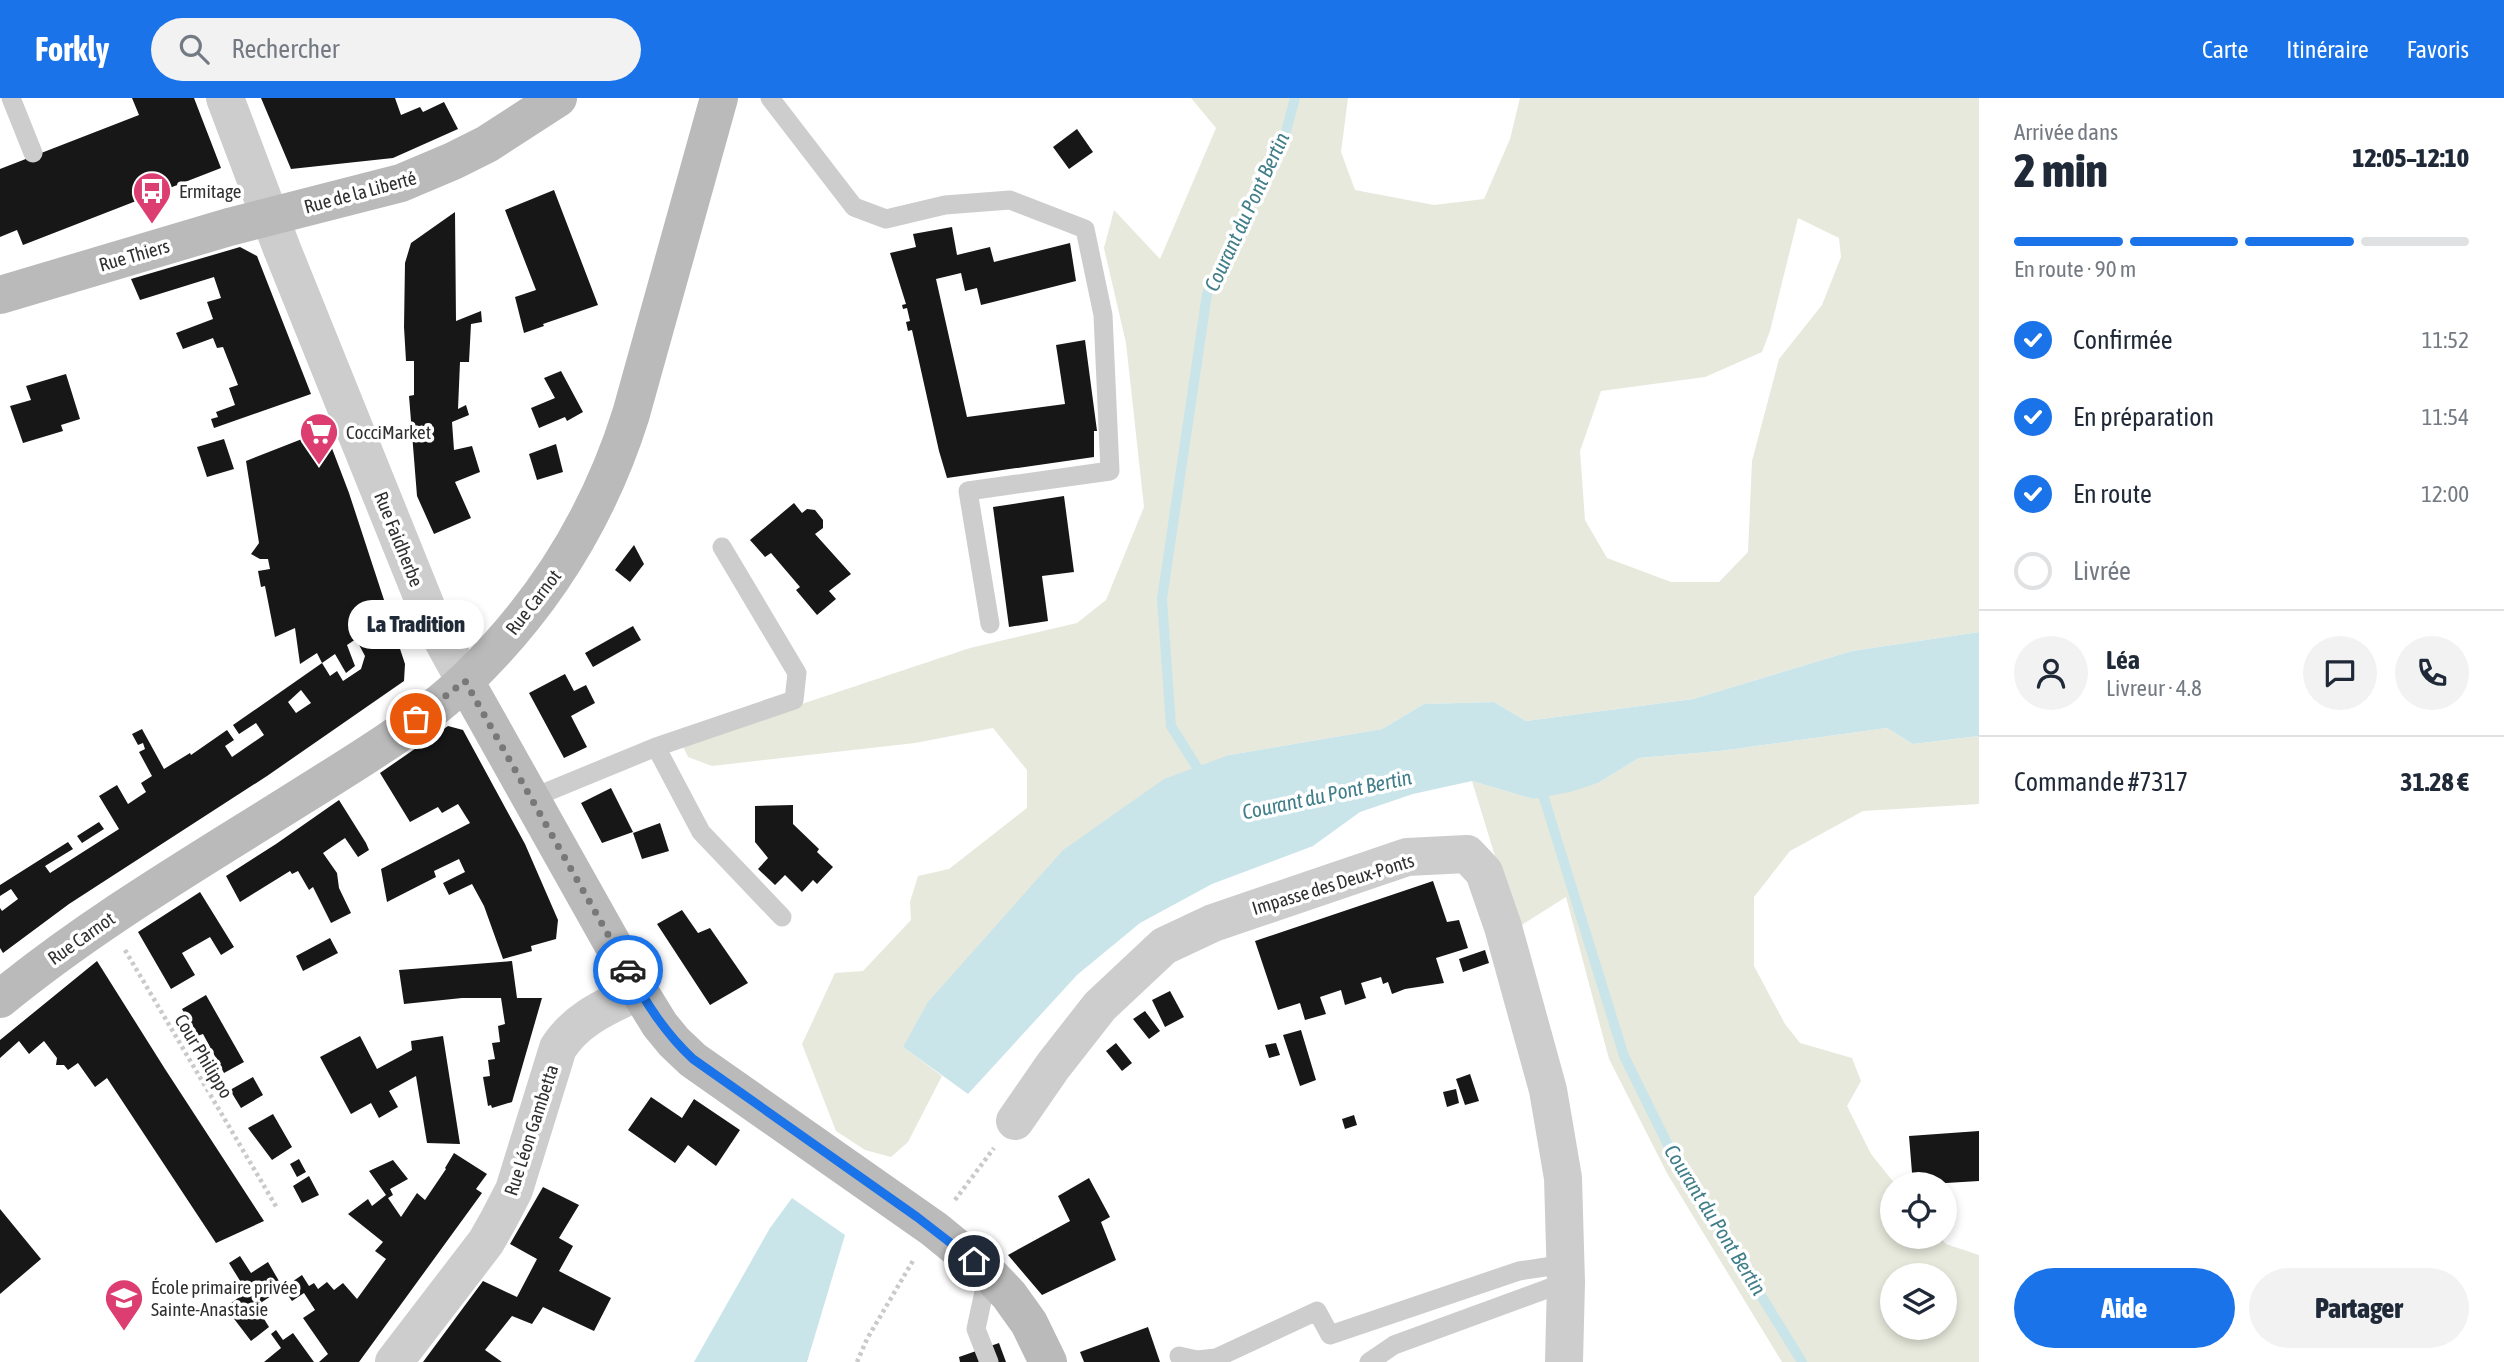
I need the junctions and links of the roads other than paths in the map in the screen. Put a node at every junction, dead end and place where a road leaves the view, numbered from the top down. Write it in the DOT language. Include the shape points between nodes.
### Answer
graph roads {
  1 [pos="11,98"];
  2 [pos="225,98"];
  3 [pos="558,98"];
  4 [pos="719,98"];
  5 [pos="771,98"];
  6 [pos="33,153"];
  7 [pos="269,216"];
  8 [pos="0,295"];
  9 [pos="722,547"];
  10 [pos="990,624"];
  11 [pos="465,681"];
  12 [pos="656,747"];
  13 [pos="533,798"];
  14 [pos="782,917"];
  15 [pos="639,991"];
  16 [pos="0,999"];
  17 [pos="1015,1121"];
  18 [pos="988,1273"];
  19 [pos="1566,1273"];
  20 [pos="1178,1356"];
  21 [pos="394,1362"];
  22 [pos="989,1362"];
  23 [pos="1048,1362"];
  24 [pos="1369,1362"];
  25 [pos="1564,1362"];
  1 -- 6 [label="lane"];
  2 -- 7 [label="street, Rue Faidherbe"];
  3 -- 7 [label="main road, Rue de la Liberté" via="486,144 420,176 362,195"];
  4 -- 11 [label="main road, Rue Carnot" via="631,414 608,478 544,591"];
  5 -- 10 [label="lane" via="854,207 886,219 945,205 1010,200 1085,229 1103,315 1110,471 968,491"];
  7 -- 8 [label="main road, Rue Thiers"];
  7 -- 11 [label="street, Rue Faidherbe" via="432,621"];
  9 -- 12 [label="lane" via="797,674 794,700"];
  11 -- 13 [label="main road, Rue Faidherbe"];
  11 -- 16 [label="main road, Rue Carnot" via="353,764 107,919"];
  12 -- 13 [label="lane"];
  12 -- 14 [label="lane" via="701,832"];
  13 -- 15 [label="main road, Rue Faidherbe"];
  15 -- 18 [label="main road, Rue Faidherbe" via="660,1025 693,1059 960,1248"];
  15 -- 21 [label="street, Rue Léon Gambetta" via="568,1032 552,1066 514,1190 499,1219"];
  17 -- 19 [label="street, Impasse des Deux-Ponts" via="1100,1006 1164,946 1213,923 1407,857 1467,854 1484,872 1503,927 1548,1090 1563,1178"];
  18 -- 22 [label="lane" via="976,1329"];
  18 -- 23 [label="main road, Rue Faidherbe" via="1029,1323"];
  19 -- 20 [label="lane" via="1519,1271 1330,1335 1317,1311 1216,1358"];
  19 -- 24 [label="lane" via="1394,1345"];
  19 -- 25 [label="street, Impasse des Deux-Ponts"];
}
